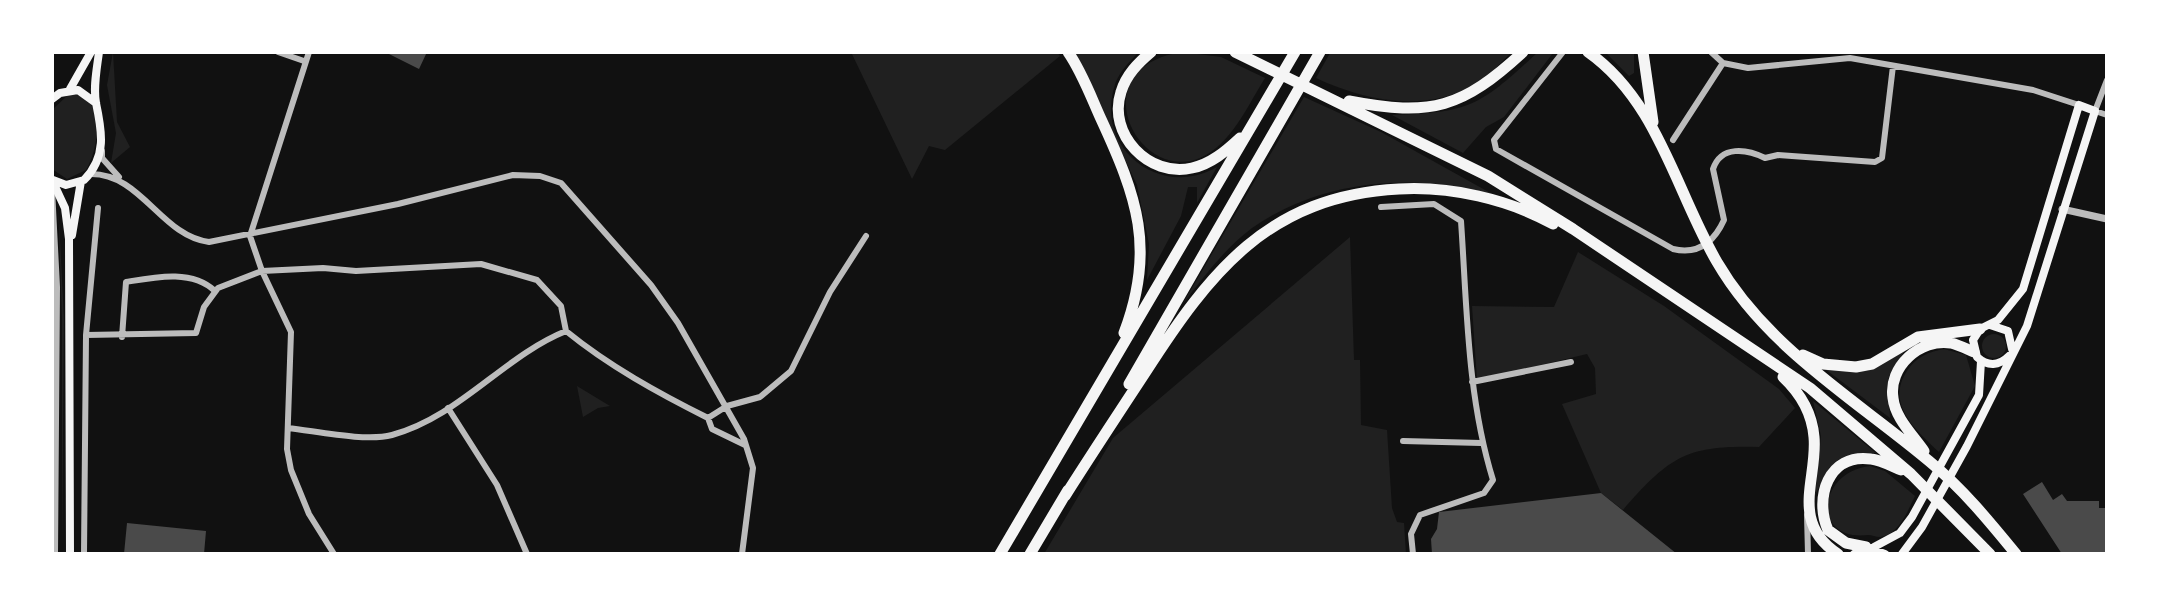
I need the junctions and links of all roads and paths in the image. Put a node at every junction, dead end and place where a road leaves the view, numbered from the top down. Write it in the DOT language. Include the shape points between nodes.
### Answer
graph roads {
  1 [pos="91,52"];
  2 [pos="99,52"];
  3 [pos="278,52"];
  4 [pos="309,52"];
  5 [pos="1068,52"];
  6 [pos="1151,52"];
  7 [pos="1235,52"];
  8 [pos="1295,52"];
  9 [pos="1320,52"];
  10 [pos="1523,52"];
  11 [pos="1563,52"];
  12 [pos="1588,52"];
  13 [pos="1643,52"];
  14 [pos="1711,52"];
  15 [pos="304,61"];
  16 [pos="1723,63"];
  17 [pos="1893,66"];
  18 [pos="2107,80"];
  19 [pos="70,89"];
  20 [pos="1328,96"];
  21 [pos="53,97"];
  22 [pos="96,104"];
  23 [pos="2079,105"];
  24 [pos="2095,111"];
  25 [pos="2107,115"];
  26 [pos="1250,126"];
  27 [pos="1654,127"];
  28 [pos="1673,140"];
  29 [pos="101,146"];
  30 [pos="90,174"];
  31 [pos="52,180"];
  32 [pos="81,181"];
  33 [pos="127,186"];
  34 [pos="52,189"];
  35 [pos="2050,205"];
  36 [pos="1381,207"];
  37 [pos="98,208"];
  38 [pos="2062,209"];
  39 [pos="2107,219"];
  40 [pos="250,236"];
  41 [pos="866,236"];
  42 [pos="1604,252"];
  43 [pos="71,268"];
  44 [pos="262,271"];
  45 [pos="215,291"];
  46 [pos="54,324"];
  47 [pos="1985,327"];
  48 [pos="566,331"];
  49 [pos="86,335"];
  50 [pos="122,337"];
  51 [pos="1787,347"];
  52 [pos="2011,353"];
  53 [pos="1978,356"];
  54 [pos="1765,360"];
  55 [pos="1113,361"];
  56 [pos="1571,362"];
  57 [pos="1472,382"];
  58 [pos="727,406"];
  59 [pos="448,408"];
  60 [pos="708,418"];
  61 [pos="288,428"];
  62 [pos="1403,441"];
  63 [pos="1481,443"];
  64 [pos="746,446"];
  65 [pos="1931,462"];
  66 [pos="1911,474"];
  67 [pos="1065,496"];
  68 [pos="1807,499"];
  69 [pos="53,508"];
  70 [pos="1870,547"];
  71 [pos="55,554"];
  72 [pos="70,554"];
  73 [pos="84,554"];
  74 [pos="334,554"];
  75 [pos="527,554"];
  76 [pos="742,554"];
  77 [pos="1000,554"];
  78 [pos="1030,554"];
  79 [pos="1413,554"];
  80 [pos="1808,554"];
  81 [pos="1838,554"];
  82 [pos="1854,554"];
  83 [pos="1885,554"];
  84 [pos="1902,554"];
  85 [pos="1990,554"];
  86 [pos="2016,554"];
  1 -- 19 [label="main road"];
  2 -- 22 [label="main road"];
  3 -- 15 [label="street"];
  4 -- 15 [label="street"];
  5 -- 55 [label="highway" via="1121,161 1139,216 1141,275"];
  6 -- 26 [label="highway" via="1127,78 1118,104 1125,138 1143,158 1192,168 1223,153"];
  7 -- 20 [label="highway"];
  8 -- 26 [label="highway"];
  9 -- 67 [label="highway"];
  10 -- 20 [label="highway" via="1494,78 1455,101 1400,108"];
  11 -- 17 [label="street" via="1494,140 1496,149 1673,249 1697,250 1712,241 1724,220 1713,177 1715,161 1727,152 1749,150 1765,158 1882,158"];
  12 -- 27 [label="highway" via="1613,73"];
  13 -- 27 [label="highway"];
  14 -- 16 [label="street"];
  15 -- 40 [label="street"];
  16 -- 17 [label="street" via="1748,68 1850,58"];
  16 -- 28 [label="street"];
  17 -- 23 [label="street" via="2033,90"];
  18 -- 24 [label="street"];
  19 -- 21 [label="main road"];
  19 -- 22 [label="main road" via="87,94"];
  20 -- 42 [label="highway" via="1488,176"];
  22 -- 29 [label="main road" via="103,127"];
  23 -- 24 [label="main road"];
  23 -- 35 [label="main road"];
  24 -- 25 [label="street"];
  24 -- 38 [label="main road"];
  26 -- 55 [label="highway"];
  27 -- 51 [label="highway" via="1718,264"];
  29 -- 30 [label="main road"];
  29 -- 33 [label="street" via="102,158"];
  30 -- 32 [label="main road"];
  30 -- 33 [label="street"];
  31 -- 32 [label="main road" via="66,185"];
  31 -- 43 [label="main road" via="65,208"];
  32 -- 43 [label="main road"];
  33 -- 40 [label="street" via="195,240"];
  34 -- 46 [label="street"];
  35 -- 38 [label="street"];
  35 -- 47 [label="main road" via="2023,289"];
  36 -- 57 [label="street" via="1434,204 1461,221"];
  37 -- 49 [label="street"];
  38 -- 39 [label="street"];
  38 -- 52 [label="main road" via="2027,326"];
  40 -- 44 [label="street"];
  40 -- 58 [label="street" via="513,175 561,183 651,285"];
  41 -- 58 [label="street" via="830,292 791,371 760,397"];
  42 -- 54 [label="highway"];
  42 -- 67 [label="highway" via="1496,201 1445,190 1364,193 1305,210 1238,251 1202,288"];
  43 -- 72 [label="main road"];
  44 -- 45 [label="street"];
  44 -- 48 [label="street" via="490,264 537,280 561,306"];
  44 -- 61 [label="street" via="291,332"];
  45 -- 50 [label="street" via="196,333"];
  45 -- 50 [label="street" via="205,282 183,277 126,282"];
  46 -- 69 [label="street"];
  47 -- 51 [label="highway" via="1918,337 1872,364 1856,367 1823,364"];
  47 -- 52 [label="main road" via="2008,331"];
  47 -- 53 [label="main road" via="1973,340"];
  48 -- 59 [label="street" via="546,339"];
  48 -- 60 [label="street" via="595,355"];
  49 -- 50 [label="street"];
  49 -- 73 [label="street"];
  51 -- 65 [label="highway"];
  52 -- 53 [label="main road" via="1996,364"];
  52 -- 84 [label="main road" via="1967,446"];
  53 -- 65 [label="highway" via="1953,343 1937,343 1920,348 1898,369 1892,385 1895,409"];
  53 -- 70 [label="main road" via="1979,395 1912,517 1900,533"];
  54 -- 66 [label="highway" via="1810,388"];
  54 -- 68 [label="highway" via="1795,388 1809,411 1815,439"];
  55 -- 77 [label="highway"];
  56 -- 57 [label="street"];
  57 -- 63 [label="street"];
  58 -- 60 [label="street"];
  58 -- 64 [label="street"];
  59 -- 61 [label="street" via="390,436"];
  59 -- 75 [label="street" via="497,485"];
  60 -- 64 [label="street" via="712,429"];
  61 -- 74 [label="street" via="295,487"];
  62 -- 63 [label="street"];
  63 -- 79 [label="street" via="1493,480 1484,493 1420,515 1411,534"];
  64 -- 76 [label="street" via="753,468"];
  65 -- 86 [label="highway" via="1977,505"];
  66 -- 70 [label="highway" via="1870,459 1854,460 1830,475 1820,500 1828,530 1846,543"];
  66 -- 85 [label="highway"];
  67 -- 78 [label="highway"];
  68 -- 80 [label="street"];
  68 -- 81 [label="highway" via="1814,524"];
  69 -- 71 [label="street"];
  70 -- 82 [label="main road"];
  70 -- 83 [label="main road"];
}
